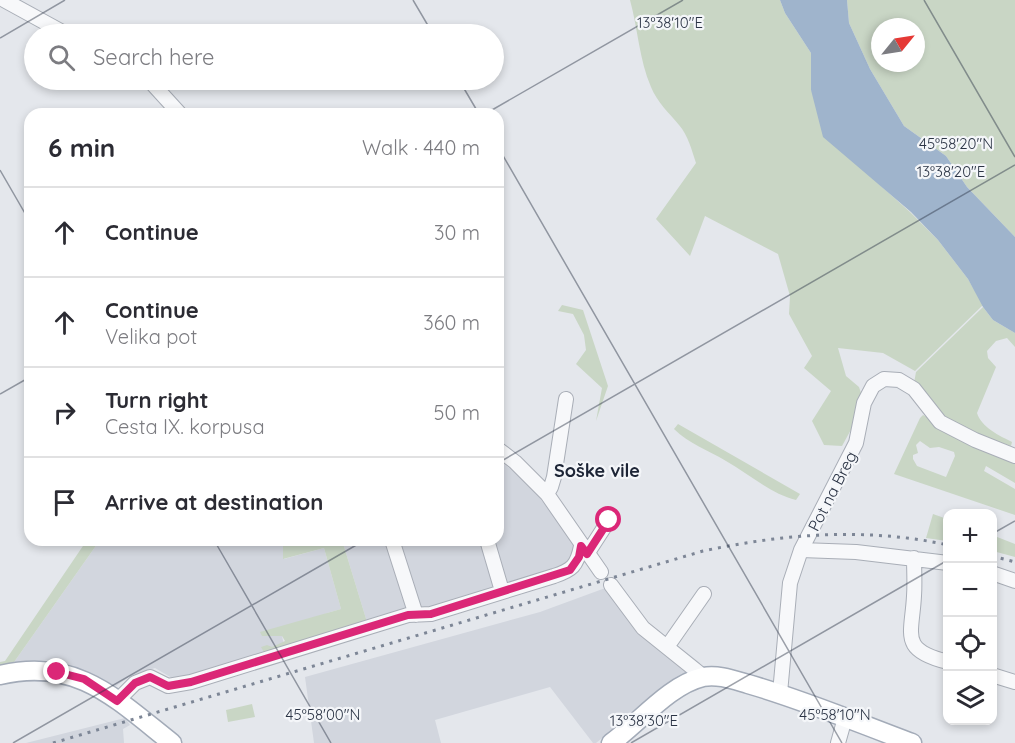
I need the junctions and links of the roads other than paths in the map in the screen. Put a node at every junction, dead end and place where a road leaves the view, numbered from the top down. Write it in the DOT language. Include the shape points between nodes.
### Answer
graph roads {
  1 [pos="4,0"];
  2 [pos="48,24"];
  3 [pos="157,90"];
  4 [pos="174,108"];
  5 [pos="566,399"];
  6 [pos="504,454"];
  7 [pos="1015,456"];
  8 [pos="547,494"];
  9 [pos="609,520"];
  10 [pos="394,546"];
  11 [pos="489,546"];
  12 [pos="584,550"];
  13 [pos="801,550"];
  14 [pos="914,558"];
  15 [pos="943,562"];
  16 [pos="601,572"];
  17 [pos="997,574"];
  18 [pos="1015,581"];
  19 [pos="611,585"];
  20 [pos="502,591"];
  21 [pos="704,594"];
  22 [pos="416,615"];
  23 [pos="667,647"];
  24 [pos="943,661"];
  25 [pos="0,675"];
  26 [pos="997,676"];
  27 [pos="704,677"];
  28 [pos="1015,682"];
  29 [pos="780,693"];
  30 [pos="117,701"];
  31 [pos="845,718"];
  32 [pos="172,743"];
  33 [pos="611,743"];
  34 [pos="838,743"];
  35 [pos="912,743"];
  1 -- 2 [label="street"];
  3 -- 4 [label="street"];
  5 -- 8 [label="street" via="552,487"];
  6 -- 8 [label="street"];
  7 -- 13 [label="street, Pot na Breg" via="940,422 914,389 899,380 884,379 868,393 856,443"];
  8 -- 12 [label="street"];
  9 -- 12 [label="street"];
  10 -- 22 [label="street"];
  11 -- 20 [label="street"];
  12 -- 16 [label="street"];
  12 -- 20 [label="street" via="570,570"];
  13 -- 14 [label="street"];
  13 -- 29 [label="street, Pot na Breg" via="788,589"];
  14 -- 15 [label="street"];
  14 -- 24 [label="street" via="910,637 923,655"];
  17 -- 18 [label="street"];
  19 -- 23 [label="street" via="643,627"];
  20 -- 22 [label="street" via="431,614"];
  21 -- 23 [label="street"];
  22 -- 30 [label="street" via="191,682 168,686 150,677 135,683"];
  23 -- 27 [label="street"];
  25 -- 30 [label="main road" via="24,670 57,672 84,679"];
  26 -- 28 [label="street"];
  27 -- 29 [label="main road" via="722,677"];
  27 -- 33 [label="main road" via="675,692"];
  29 -- 31 [label="main road"];
  30 -- 32 [label="main road"];
  31 -- 34 [label="street"];
  31 -- 35 [label="main road"];
}
